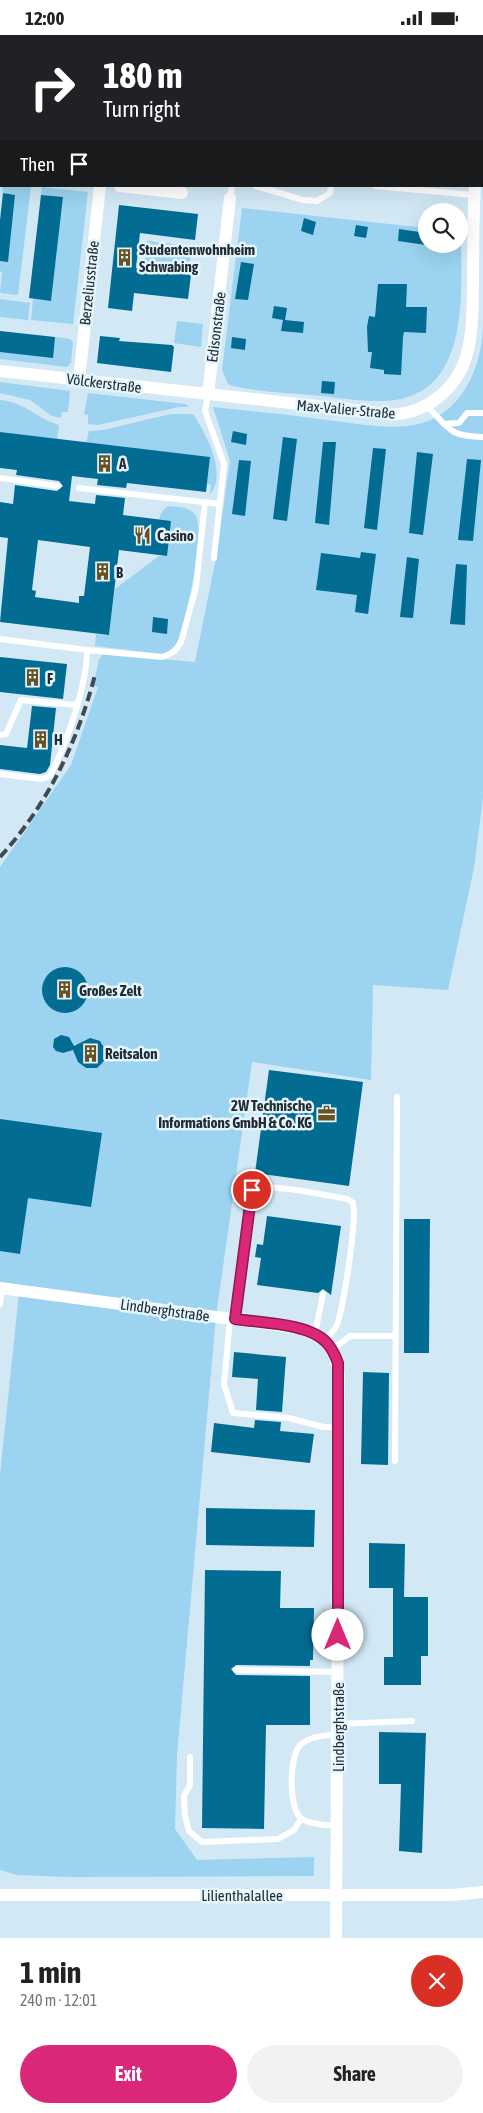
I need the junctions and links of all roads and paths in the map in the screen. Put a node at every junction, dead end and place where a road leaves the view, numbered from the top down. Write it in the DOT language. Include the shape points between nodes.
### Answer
graph roads {
  1 [pos="100,187"];
  2 [pos="129,187"];
  3 [pos="259,187"];
  4 [pos="331,187"];
  5 [pos="395,187"];
  6 [pos="474,191"];
  7 [pos="231,192"];
  8 [pos="182,193"];
  9 [pos="0,371"];
  10 [pos="79,380"];
  11 [pos="208,395"];
  12 [pos="426,405"];
  13 [pos="483,413"];
  14 [pos="444,424"];
  15 [pos="483,437"];
  16 [pos="0,479"];
  17 [pos="58,486"];
  18 [pos="79,488"];
  19 [pos="205,503"];
  20 [pos="220,504"];
  21 [pos="214,558"];
  22 [pos="0,639"];
  23 [pos="87,650"];
  24 [pos="76,705"];
  25 [pos="0,735"];
  26 [pos="0,775"];
  27 [pos="397,1097"];
  28 [pos="1,1288"];
  29 [pos="323,1294"];
  30 [pos="0,1304"];
  31 [pos="232,1319"];
  32 [pos="396,1336"];
  33 [pos="324,1341"];
  34 [pos="339,1427"];
  35 [pos="395,1461"];
  36 [pos="236,1670"];
  37 [pos="338,1672"];
  38 [pos="412,1721"];
  39 [pos="337,1729"];
  40 [pos="190,1757"];
  41 [pos="301,1819"];
  42 [pos="337,1826"];
  43 [pos="483,1892"];
  44 [pos="0,1895"];
  45 [pos="336,1938"];
  1 -- 10 [label="street, Berzeliusstraße"];
  2 -- 8 [label="street"];
  3 -- 4 [label="lane" via="317,201 330,193"];
  5 -- 6 [label="lane"];
  6 -- 12 [label="street, Max-Valier-Straße" via="470,345 458,378 446,393"];
  7 -- 11 [label="street, Edisonstraße"];
  9 -- 10 [label="street, Völckerstraße"];
  10 -- 11 [label="street, Völckerstraße"];
  11 -- 12 [label="street, Max-Valier-Straße" via="398,414"];
  11 -- 20 [label="lane" via="205,411 224,464"];
  12 -- 14 [label="lane"];
  13 -- 14 [label="lane" via="467,413 458,423"];
  14 -- 15 [label="lane" via="450,432 460,436"];
  16 -- 17 [label="lane"];
  18 -- 19 [label="lane"];
  19 -- 20 [label="lane"];
  19 -- 23 [label="lane" via="196,587 177,649 162,657"];
  20 -- 21 [label="lane"];
  22 -- 23 [label="lane"];
  23 -- 24 [label="lane" via="83,683"];
  24 -- 25 [label="lane" via="21,700 6,733"];
  24 -- 26 [label="lane" via="50,776 41,779"];
  27 -- 32 [label="lane"];
  28 -- 30 [label="lane"];
  28 -- 31 [label="street, Lindberghstraße"];
  29 -- 33 [label="lane"];
  31 -- 33 [label="street, Lindberghstraße" via="291,1327"];
  31 -- 33 [label="lane" via="252,1190 258,1187 284,1189 348,1199 353,1203 354,1218 338,1324"];
  31 -- 34 [label="lane" via="224,1384 234,1413"];
  32 -- 33 [label="lane" via="350,1336"];
  32 -- 35 [label="lane"];
  33 -- 34 [label="street, Lindberghstraße" via="339,1376"];
  34 -- 37 [label="street, Lindberghstraße"];
  36 -- 37 [label="lane"];
  37 -- 39 [label="street, Lindberghstraße"];
  38 -- 39 [label="lane"];
  39 -- 41 [label="lane" via="300,1746 294,1757 292,1793 295,1810"];
  39 -- 42 [label="street, Lindberghstraße"];
  40 -- 41 [label="lane" via="190,1785 184,1796 185,1816 189,1831 202,1842 278,1839 294,1829"];
  41 -- 42 [label="lane"];
  42 -- 45 [label="street, Lindberghstraße"];
  43 -- 44 [label="street, Lilienthalallee" via="452,1895"];
}
